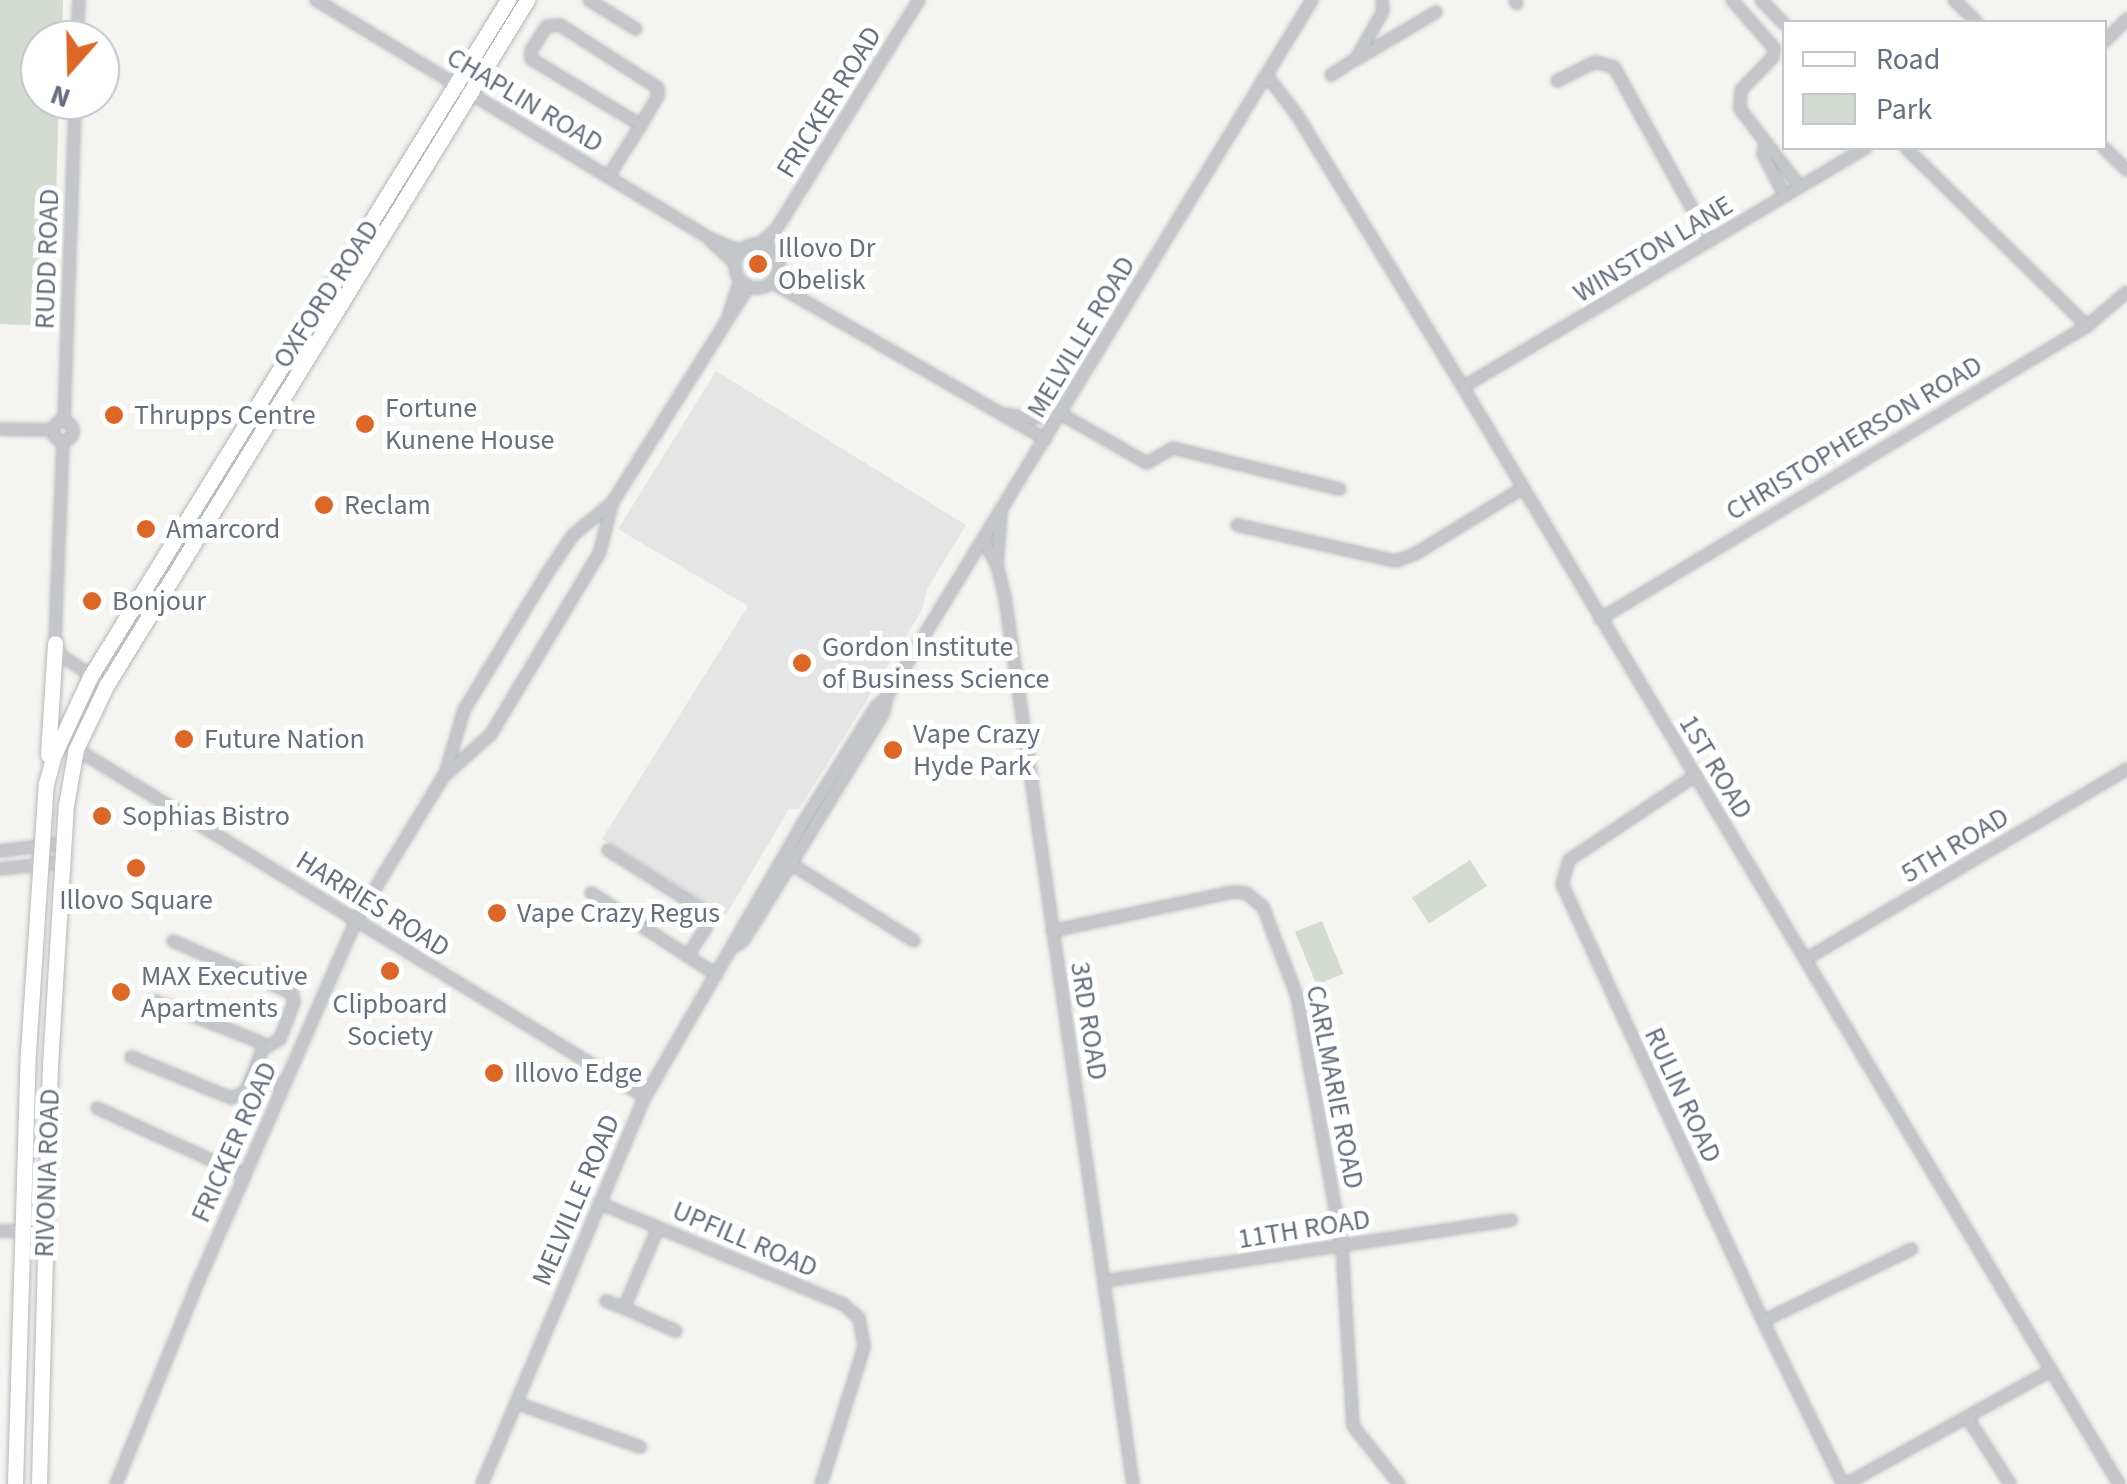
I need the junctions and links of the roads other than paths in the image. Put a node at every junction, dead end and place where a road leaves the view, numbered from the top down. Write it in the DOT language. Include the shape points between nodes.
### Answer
graph roads {
  1 [pos="316,0"];
  2 [pos="508,0"];
  3 [pos="527,0"];
  4 [pos="589,0"];
  5 [pos="919,0"];
  6 [pos="1312,0"];
  7 [pos="1382,0"];
  8 [pos="1732,0"];
  9 [pos="1761,0"];
  10 [pos="1954,0"];
  11 [pos="1436,12"];
  12 [pos="2127,19"];
  13 [pos="1975,20"];
  14 [pos="1782,22"];
  15 [pos="636,29"];
  16 [pos="2107,39"];
  17 [pos="1356,60"];
  18 [pos="1331,74"];
  19 [pos="1268,76"];
  20 [pos="1556,81"];
  21 [pos="463,89"];
  22 [pos="74,120"];
  23 [pos="641,125"];
  24 [pos="1764,147"];
  25 [pos="1863,150"];
  26 [pos="1908,150"];
  27 [pos="2106,150"];
  28 [pos="2127,170"];
  29 [pos="608,177"];
  30 [pos="1800,188"];
  31 [pos="1785,196"];
  32 [pos="777,228"];
  33 [pos="710,239"];
  34 [pos="1710,241"];
  35 [pos="760,244"];
  36 [pos="772,250"];
  37 [pos="741,251"];
  38 [pos="735,263"];
  39 [pos="776,277"];
  40 [pos="744,284"];
  41 [pos="2127,292"];
  42 [pos="2087,326"];
  43 [pos="1464,387"];
  44 [pos="1003,414"];
  45 [pos="1060,414"];
  46 [pos="64,420"];
  47 [pos="0,429"];
  48 [pos="53,430"];
  49 [pos="1045,438"];
  50 [pos="63,441"];
  51 [pos="1523,488"];
  52 [pos="1340,489"];
  53 [pos="612,503"];
  54 [pos="1002,511"];
  55 [pos="1237,525"];
  56 [pos="984,539"];
  57 [pos="997,566"];
  58 [pos="1600,619"];
  59 [pos="55,643"];
  60 [pos="90,677"];
  61 [pos="106,686"];
  62 [pos="886,698"];
  63 [pos="76,749"];
  64 [pos="2127,769"];
  65 [pos="1696,775"];
  66 [pos="444,777"];
  67 [pos="46,784"];
  68 [pos="43,842"];
  69 [pos="66,843"];
  70 [pos="608,850"];
  71 [pos="0,851"];
  72 [pos="65,862"];
  73 [pos="42,864"];
  74 [pos="791,864"];
  75 [pos="0,868"];
  76 [pos="591,892"];
  77 [pos="356,920"];
  78 [pos="1052,931"];
  79 [pos="914,940"];
  80 [pos="173,941"];
  81 [pos="734,946"];
  82 [pos="688,956"];
  83 [pos="1806,959"];
  84 [pos="717,975"];
  85 [pos="155,1001"];
  86 [pos="262,1050"];
  87 [pos="130,1057"];
  88 [pos="253,1074"];
  89 [pos="283,1086"];
  90 [pos="645,1096"];
  91 [pos="97,1108"];
  92 [pos="244,1175"];
  93 [pos="599,1203"];
  94 [pos="1511,1220"];
  95 [pos="658,1228"];
  96 [pos="23,1230"];
  97 [pos="0,1231"];
  98 [pos="46,1232"];
  99 [pos="1342,1246"];
  100 [pos="1912,1249"];
  101 [pos="1104,1281"];
  102 [pos="606,1301"];
  103 [pos="624,1308"];
  104 [pos="1762,1321"];
  105 [pos="676,1330"];
  106 [pos="2052,1370"];
  107 [pos="516,1403"];
  108 [pos="1967,1417"];
  109 [pos="640,1447"];
  110 [pos="14,1484"];
  111 [pos="39,1484"];
  112 [pos="116,1484"];
  113 [pos="482,1484"];
  114 [pos="821,1484"];
  115 [pos="1133,1484"];
  116 [pos="1399,1484"];
  117 [pos="1844,1484"];
  118 [pos="2010,1484"];
  119 [pos="2120,1484"];
  1 -- 21 [label="street, CHAPLIN ROAD"];
  2 -- 21 [label="main road, OXFORD ROAD"];
  3 -- 21 [label="main road, OXFORD ROAD"];
  4 -- 15 [label="street"];
  5 -- 32 [label="street, FRICKER ROAD"];
  6 -- 19 [label="street, MELVILLE ROAD"];
  7 -- 17 [label="street" via="1383,11"];
  8 -- 24 [label="street" via="1774,48 1738,98"];
  9 -- 14 [label="street"];
  10 -- 13 [label="street"];
  11 -- 17 [label="street"];
  12 -- 16 [label="street"];
  17 -- 18 [label="street"];
  19 -- 43 [label="street, 1ST ROAD"];
  19 -- 45 [label="street, MELVILLE ROAD"];
  20 -- 34 [label="street" via="1595,62 1614,67"];
  21 -- 29 [label="street, CHAPLIN ROAD"];
  21 -- 60 [label="main road, OXFORD ROAD"];
  21 -- 61 [label="main road, OXFORD ROAD"];
  22 -- 46 [label="street, RUDD ROAD"];
  23 -- 23 [label="street" via="658,96 656,85 560,25 547,26 530,51 532,59"];
  23 -- 29 [label="street"];
  24 -- 30 [label="street" via="1773,149"];
  24 -- 31 [label="street"];
  25 -- 30 [label="street, WINSTON LANE"];
  26 -- 42 [label="street"];
  27 -- 28 [label="street"];
  29 -- 33 [label="street, CHAPLIN ROAD"];
  30 -- 31 [label="street, WINSTON LANE"];
  31 -- 34 [label="street, WINSTON LANE"];
  32 -- 35 [label="street, FRICKER ROAD"];
  32 -- 36 [label="street, FRICKER ROAD"];
  33 -- 37 [label="street, CHAPLIN ROAD"];
  33 -- 38 [label="street, CHAPLIN ROAD"];
  34 -- 43 [label="street, WINSTON LANE"];
  35 -- 36 [label="street"];
  35 -- 37 [label="street"];
  36 -- 39 [label="street"];
  37 -- 38 [label="street"];
  38 -- 40 [label="street"];
  39 -- 40 [label="street" via="760,288"];
  39 -- 44 [label="street"];
  40 -- 53 [label="street, FRICKER ROAD" via="737,309"];
  41 -- 42 [label="street, CHRISTOPHERSON ROAD"];
  42 -- 58 [label="street, CHRISTOPHERSON ROAD"];
  43 -- 51 [label="street, 1ST ROAD"];
  44 -- 45 [label="street"];
  44 -- 49 [label="street"];
  45 -- 49 [label="street, MELVILLE ROAD"];
  45 -- 52 [label="street" via="1147,462 1173,448"];
  46 -- 48 [label="street"];
  46 -- 50 [label="street, RUDD ROAD" via="74,432"];
  47 -- 48 [label="street"];
  48 -- 50 [label="street"];
  49 -- 54 [label="street, MELVILLE ROAD"];
  50 -- 59 [label="street"];
  51 -- 55 [label="street" via="1396,561"];
  51 -- 58 [label="street, 1ST ROAD"];
  53 -- 66 [label="street, FRICKER ROAD" via="600,552 491,734"];
  53 -- 66 [label="street, FRICKER ROAD" via="573,535 536,591 464,710"];
  54 -- 56 [label="street, MELVILLE ROAD"];
  54 -- 57 [label="street, 3RD ROAD"];
  56 -- 57 [label="street, 3RD ROAD"];
  56 -- 62 [label="street, MELVILLE ROAD"];
  57 -- 78 [label="street, 3RD ROAD"];
  58 -- 65 [label="street, 1ST ROAD"];
  59 -- 60 [label="street"];
  59 -- 67 [label="main road"];
  60 -- 61 [label="street"];
  60 -- 67 [label="main road, OXFORD ROAD"];
  61 -- 63 [label="main road, OXFORD ROAD"];
  62 -- 74 [label="street, MELVILLE ROAD" via="884,712"];
  62 -- 81 [label="street, MELVILLE ROAD" via="800,828"];
  63 -- 69 [label="main road, OXFORD ROAD"];
  63 -- 77 [label="street, HARRIES ROAD"];
  64 -- 83 [label="street, 5TH ROAD"];
  65 -- 83 [label="street, 1ST ROAD"];
  65 -- 104 [label="street, RULIN ROAD" via="1570,860 1562,884"];
  66 -- 77 [label="street, FRICKER ROAD"];
  67 -- 68 [label="main road, OXFORD ROAD"];
  68 -- 69 [label="street"];
  68 -- 71 [label="street"];
  68 -- 73 [label="main road, OXFORD ROAD"];
  69 -- 72 [label="main road, OXFORD ROAD"];
  70 -- 82 [label="street" via="706,912 706,927"];
  72 -- 73 [label="street"];
  72 -- 98 [label="main road, RIVONIA ROAD"];
  73 -- 75 [label="street"];
  73 -- 96 [label="main road, RIVONIA ROAD"];
  74 -- 79 [label="street"];
  74 -- 81 [label="street, MELVILLE ROAD" via="743,942"];
  76 -- 82 [label="street"];
  77 -- 89 [label="street, FRICKER ROAD"];
  77 -- 90 [label="street, HARRIES ROAD"];
  78 -- 99 [label="street, CARLMARIE ROAD" via="1232,892 1255,898 1271,921 1297,996"];
  78 -- 101 [label="street, 3RD ROAD"];
  80 -- 86 [label="street" via="292,993 280,1039"];
  81 -- 84 [label="street, MELVILLE ROAD"];
  82 -- 84 [label="street"];
  83 -- 106 [label="street, 1ST ROAD"];
  84 -- 90 [label="street, MELVILLE ROAD"];
  85 -- 86 [label="street" via="256,1039"];
  86 -- 88 [label="street"];
  87 -- 88 [label="street" via="231,1098 244,1092"];
  88 -- 89 [label="street"];
  89 -- 92 [label="street, FRICKER ROAD"];
  90 -- 93 [label="street, MELVILLE ROAD"];
  91 -- 92 [label="street"];
  92 -- 112 [label="street, FRICKER ROAD"];
  93 -- 95 [label="street, UPFILL ROAD"];
  93 -- 107 [label="street, MELVILLE ROAD"];
  94 -- 99 [label="street, 11TH ROAD"];
  95 -- 103 [label="street"];
  95 -- 114 [label="street, UPFILL ROAD" via="843,1304 864,1328 860,1364"];
  96 -- 97 [label="street"];
  96 -- 98 [label="street"];
  96 -- 110 [label="main road, RIVONIA ROAD"];
  98 -- 111 [label="main road, RIVONIA ROAD"];
  99 -- 101 [label="street, 11TH ROAD"];
  99 -- 116 [label="street, CARLMARIE ROAD" via="1353,1426"];
  100 -- 104 [label="street"];
  101 -- 115 [label="street, 3RD ROAD"];
  102 -- 103 [label="street"];
  103 -- 105 [label="street"];
  104 -- 117 [label="street, RULIN ROAD"];
  106 -- 108 [label="street"];
  106 -- 119 [label="street, 1ST ROAD"];
  107 -- 109 [label="street"];
  107 -- 113 [label="street, MELVILLE ROAD"];
  108 -- 117 [label="street"];
  108 -- 118 [label="street"];
}
